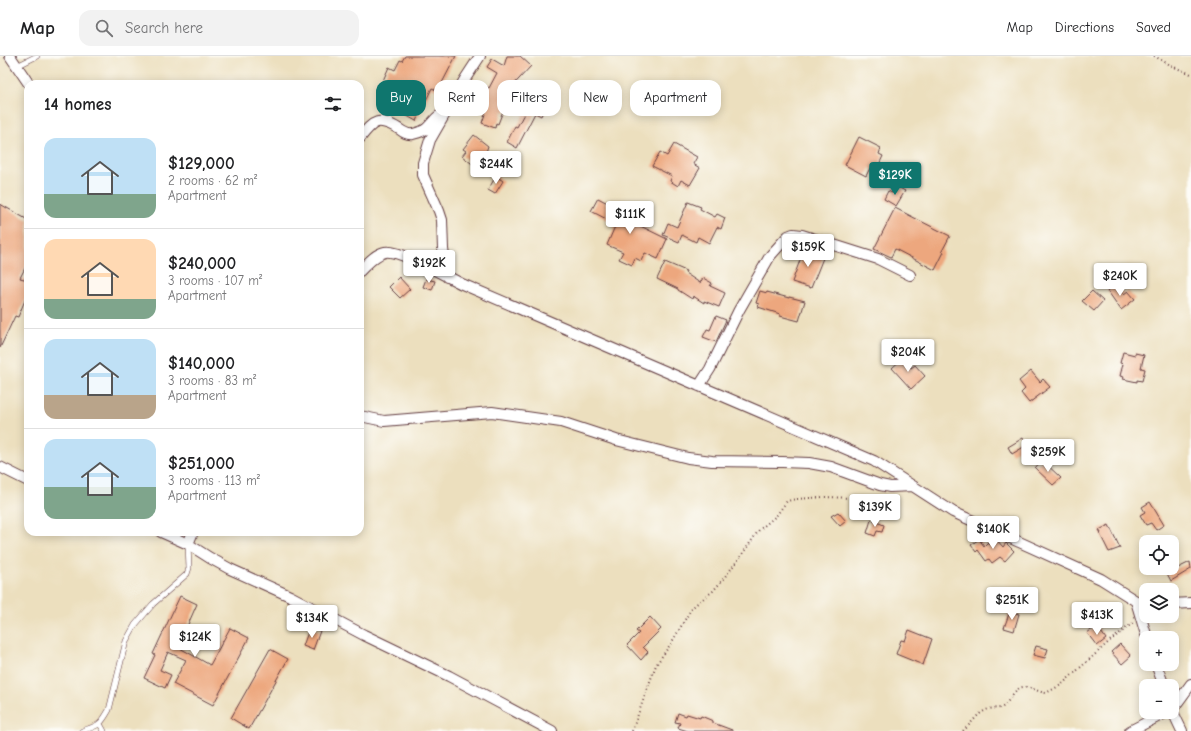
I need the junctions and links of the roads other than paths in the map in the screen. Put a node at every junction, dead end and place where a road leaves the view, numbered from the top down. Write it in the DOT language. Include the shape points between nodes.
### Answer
graph roads {
  1 [pos="10,56"];
  2 [pos="37,56"];
  3 [pos="480,56"];
  4 [pos="17,66"];
  5 [pos="26,80"];
  6 [pos="464,80"];
  7 [pos="437,116"];
  8 [pos="444,116"];
  9 [pos="364,133"];
  10 [pos="364,267"];
  11 [pos="910,275"];
  12 [pos="447,277"];
  13 [pos="700,386"];
  14 [pos="364,417"];
  15 [pos="0,467"];
  16 [pos="24,480"];
  17 [pos="913,486"];
  18 [pos="171,536"];
  19 [pos="191,536"];
  20 [pos="188,544"];
  21 [pos="1139,602"];
  22 [pos="1191,603"];
  23 [pos="1179,604"];
  24 [pos="1191,684"];
  25 [pos="1179,700"];
  26 [pos="1153,719"];
  27 [pos="1176,719"];
  28 [pos="100,724"];
  29 [pos="82,731"];
  30 [pos="104,731"];
  31 [pos="552,731"];
  32 [pos="1130,731"];
  33 [pos="1182,731"];
  1 -- 4 [label="street"];
  2 -- 4 [label="lane"];
  3 -- 6 [label="street"];
  4 -- 5 [label="street"];
  7 -- 9 [label="street" via="425,129 412,134 379,122 373,123"];
  8 -- 12 [label="street" via="430,140 422,171 442,220"];
  10 -- 12 [label="street" via="376,256 390,252"];
  11 -- 13 [label="street" via="864,254 802,235 788,236 765,264"];
  12 -- 13 [label="street"];
  13 -- 17 [label="street" via="874,461"];
  14 -- 17 [label="street" via="384,421 492,412 561,422 616,440 695,460 809,463 831,467 880,485"];
  15 -- 16 [label="street"];
  17 -- 21 [label="street" via="953,512 1101,579"];
  18 -- 20 [label="street"];
  19 -- 20 [label="street"];
  20 -- 28 [label="lane" via="187,574 153,604 130,632 109,710"];
  20 -- 31 [label="street" via="230,569 290,596"];
  22 -- 23 [label="street"];
  24 -- 25 [label="street"];
  26 -- 32 [label="street"];
  27 -- 33 [label="street"];
  28 -- 29 [label="lane"];
  28 -- 30 [label="lane"];
}
